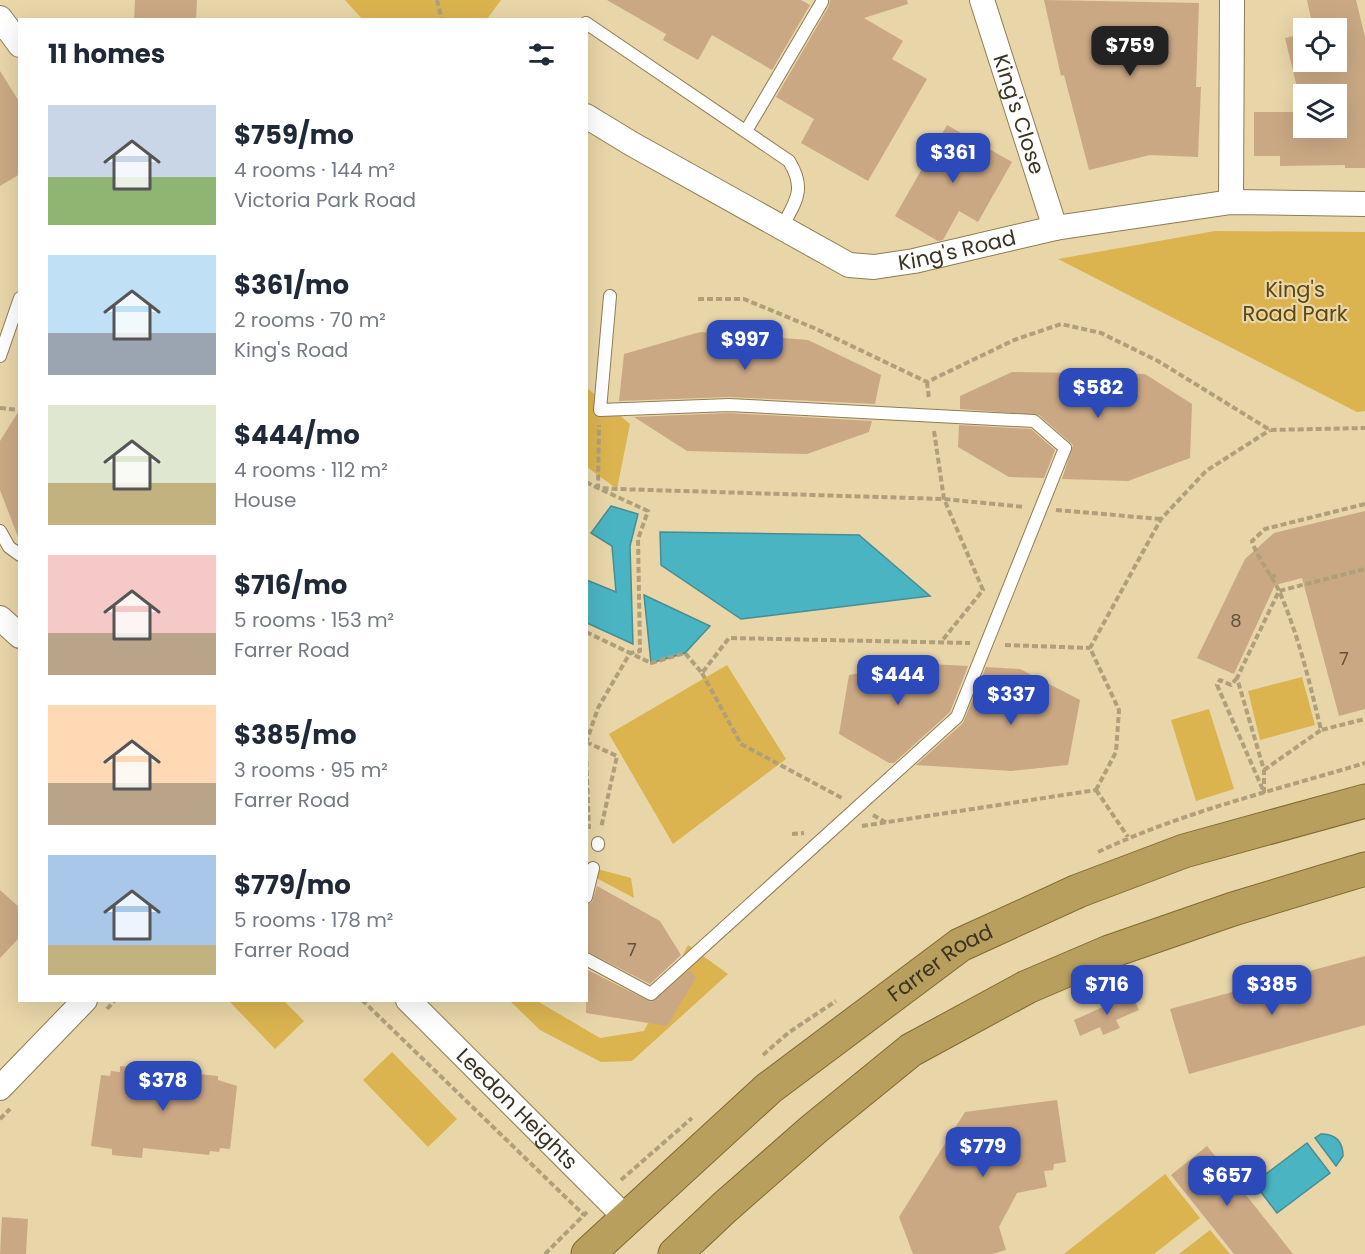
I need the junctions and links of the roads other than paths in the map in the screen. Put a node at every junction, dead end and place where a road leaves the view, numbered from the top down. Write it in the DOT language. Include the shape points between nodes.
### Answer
graph roads {
  1 [pos="982,0"];
  2 [pos="1232,0"];
  3 [pos="822,2"];
  4 [pos="0,18"];
  5 [pos="588,24"];
  6 [pos="18,42"];
  7 [pos="588,117"];
  8 [pos="746,131"];
  9 [pos="1231,202"];
  10 [pos="1365,204"];
  11 [pos="1055,228"];
  12 [pos="782,229"];
  13 [pos="610,296"];
  14 [pos="18,304"];
  15 [pos="0,356"];
  16 [pos="0,531"];
  17 [pos="18,554"];
  18 [pos="0,618"];
  19 [pos="18,634"];
  20 [pos="1365,801"];
  21 [pos="593,868"];
  22 [pos="1365,869"];
  23 [pos="588,889"];
  24 [pos="588,960"];
  25 [pos="83,1002"];
  26 [pos="410,1002"];
  27 [pos="0,1088"];
  28 [pos="626,1218"];
  29 [pos="588,1254"];
  30 [pos="675,1254"];
  1 -- 11 [label="street, King's Close"];
  2 -- 9 [label="street"];
  3 -- 8 [label="lane"];
  4 -- 6 [label="street"];
  5 -- 8 [label="lane"];
  7 -- 12 [label="street, King's Road"];
  8 -- 12 [label="lane" via="789,161 799,176 799,194"];
  9 -- 10 [label="street, King's Road"];
  9 -- 11 [label="street, King's Road"];
  11 -- 12 [label="street, King's Road" via="874,267 849,265"];
  13 -- 24 [label="lane" via="600,410 729,405 1034,421 1065,448 957,717 651,994"];
  14 -- 15 [label="lane"];
  16 -- 17 [label="lane"];
  18 -- 19 [label="street"];
  20 -- 28 [label="highway, Farrer Road" via="1184,851 1078,891 960,945 769,1088"];
  21 -- 23 [label="lane"];
  22 -- 30 [label="highway" via="1109,952 1027,987 911,1050 814,1129"];
  25 -- 27 [label="street"];
  26 -- 28 [label="street, Leedon Heights"];
  28 -- 29 [label="highway, Farrer Road"];
}
